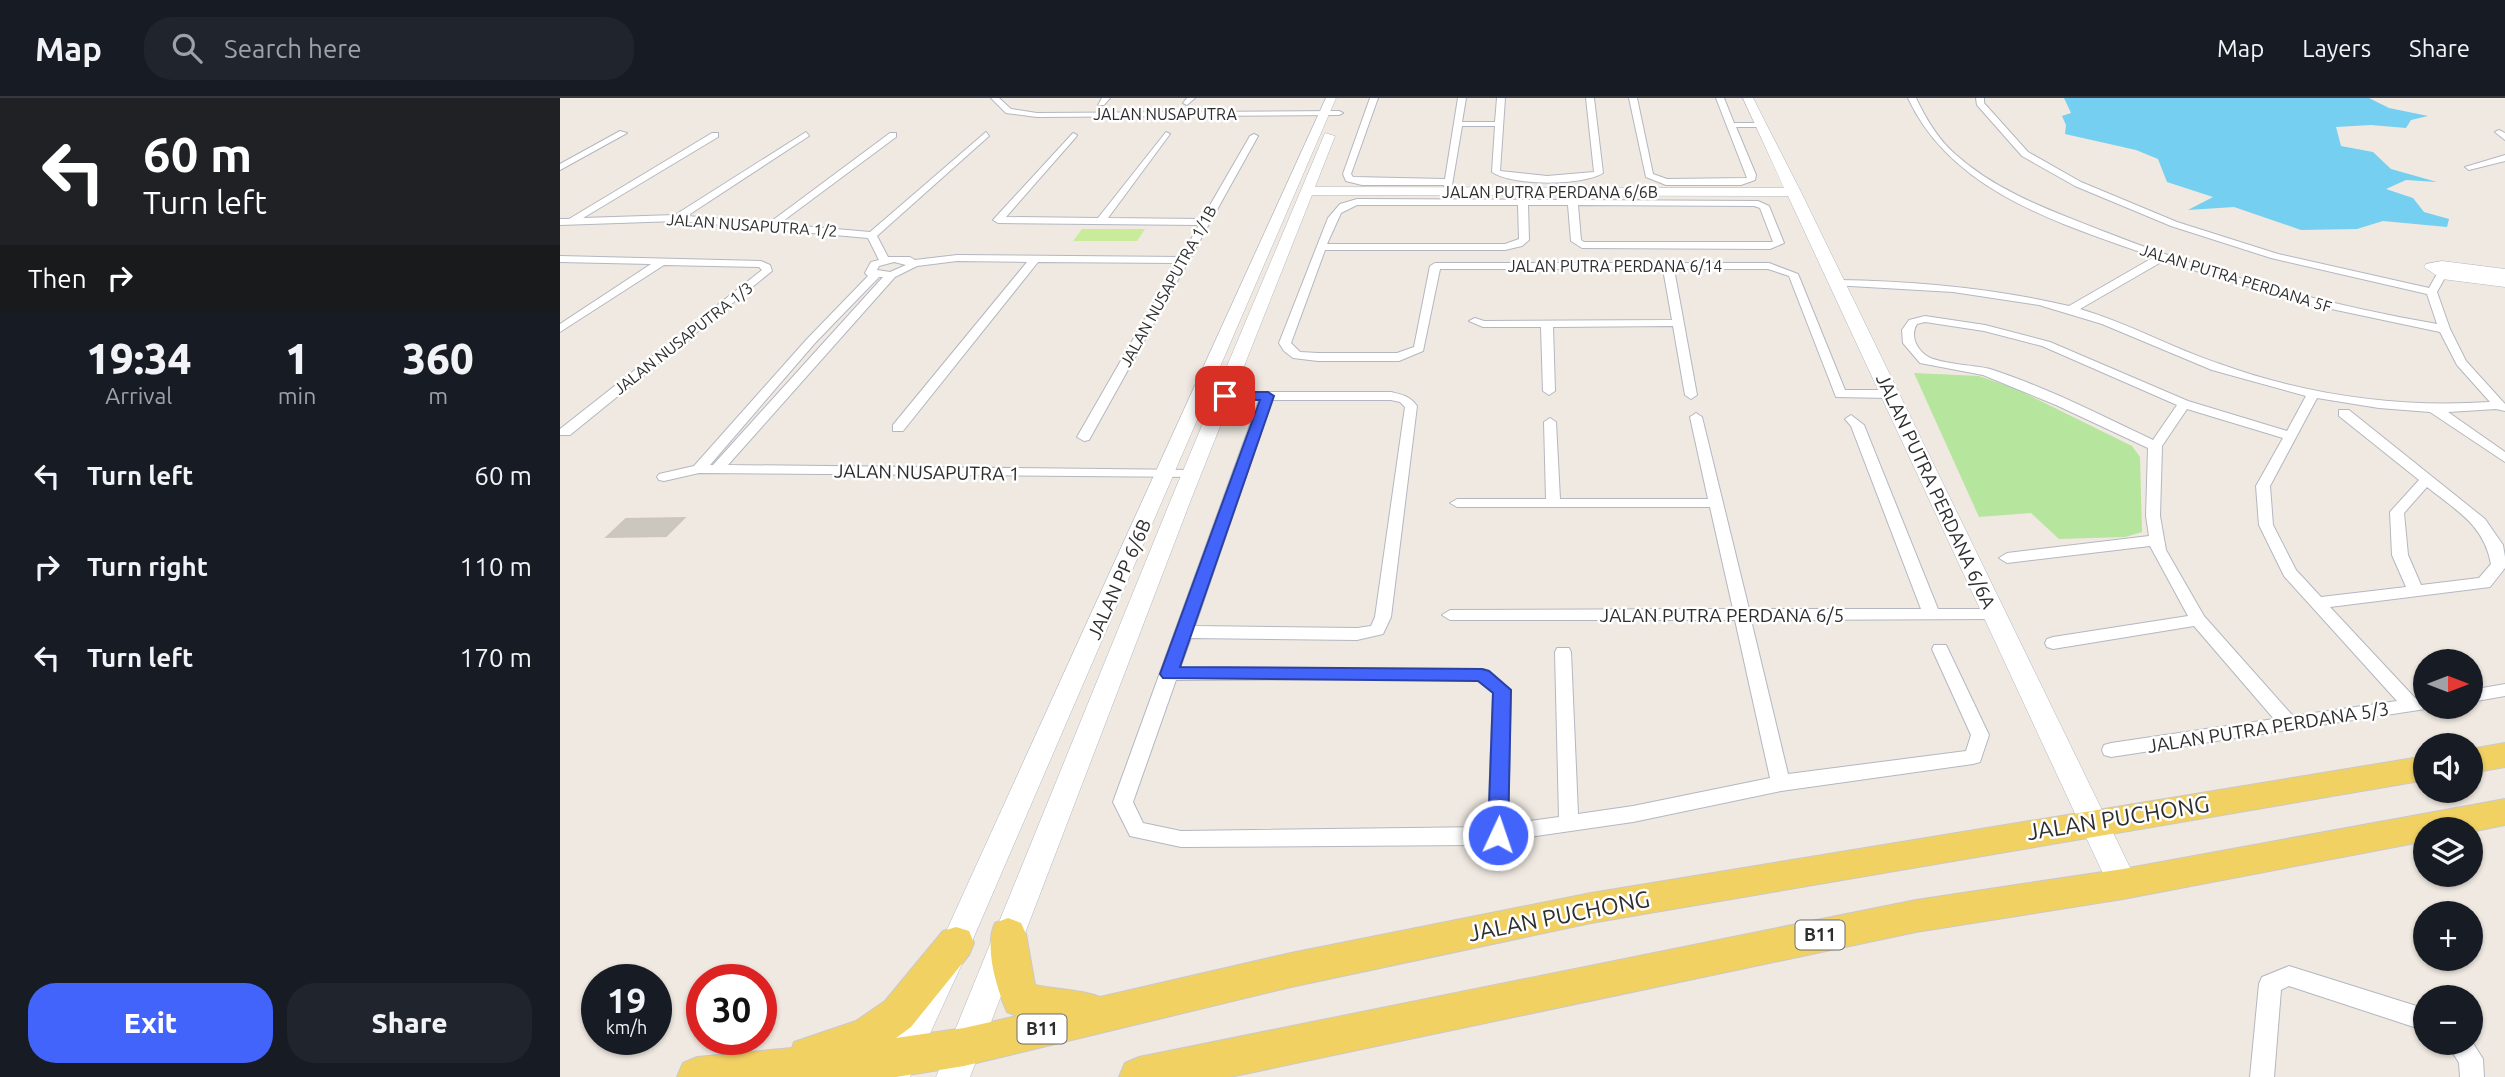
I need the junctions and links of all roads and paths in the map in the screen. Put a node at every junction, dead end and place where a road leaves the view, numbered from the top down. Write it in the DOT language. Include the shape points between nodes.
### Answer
graph roads {
  1 [pos="995,98"];
  2 [pos="1374,98"];
  3 [pos="1462,98"];
  4 [pos="1501,98"];
  5 [pos="1590,98"];
  6 [pos="1633,98"];
  7 [pos="1720,98"];
  8 [pos="1748,98"];
  9 [pos="1912,98"];
  10 [pos="1980,98"];
  11 [pos="1335,106"];
  12 [pos="1458,124"];
  13 [pos="1500,124"];
  14 [pos="1731,125"];
  15 [pos="1760,125"];
  16 [pos="623,133"];
  17 [pos="806,134"];
  18 [pos="986,134"];
  19 [pos="1166,134"];
  20 [pos="715,135"];
  21 [pos="893,135"];
  22 [pos="1073,135"];
  23 [pos="1254,136"];
  24 [pos="2505,158"];
  25 [pos="560,167"];
  26 [pos="2469,167"];
  27 [pos="1449,186"];
  28 [pos="1307,191"];
  29 [pos="1794,192"];
  30 [pos="1572,197"];
  31 [pos="1523,202"];
  32 [pos="677,218"];
  33 [pos="572,221"];
  34 [pos="560,222"];
  35 [pos="1100,222"];
  36 [pos="1203,222"];
  37 [pos="773,224"];
  38 [pos="872,235"];
  39 [pos="1321,247"];
  40 [pos="2160,258"];
  41 [pos="560,259"];
  42 [pos="1035,259"];
  43 [pos="1182,260"];
  44 [pos="663,261"];
  45 [pos="885,261"];
  46 [pos="913,263"];
  47 [pos="1668,266"];
  48 [pos="2442,274"];
  49 [pos="2505,274"];
  50 [pos="875,275"];
  51 [pos="891,275"];
  52 [pos="2505,282"];
  53 [pos="1837,283"];
  54 [pos="2432,292"];
  55 [pos="2070,310"];
  56 [pos="1475,321"];
  57 [pos="1547,323"];
  58 [pos="1678,323"];
  59 [pos="560,329"];
  60 [pos="2444,329"];
  61 [pos="834,339"];
  62 [pos="811,341"];
  63 [pos="812,363"];
  64 [pos="790,364"];
  65 [pos="1549,391"];
  66 [pos="1890,394"];
  67 [pos="1691,395"];
  68 [pos="2313,395"];
  69 [pos="1225,396"];
  70 [pos="1268,396"];
  71 [pos="2184,404"];
  72 [pos="2501,407"];
  73 [pos="2435,409"];
  74 [pos="2344,413"];
  75 [pos="1696,417"];
  76 [pos="1851,419"];
  77 [pos="1550,422"];
  78 [pos="898,428"];
  79 [pos="565,432"];
  80 [pos="1084,437"];
  81 [pos="2292,437"];
  82 [pos="2155,446"];
  83 [pos="2505,458"];
  84 [pos="699,468"];
  85 [pos="717,470"];
  86 [pos="1166,474"];
  87 [pos="1192,474"];
  88 [pos="664,477"];
  89 [pos="2426,480"];
  90 [pos="1457,503"];
  91 [pos="1553,503"];
  92 [pos="1716,503"];
  93 [pos="2157,540"];
  94 [pos="2007,558"];
  95 [pos="2416,591"];
  96 [pos="2318,603"];
  97 [pos="1994,614"];
  98 [pos="1450,615"];
  99 [pos="1742,615"];
  100 [pos="1932,615"];
  101 [pos="2198,620"];
  102 [pos="1185,632"];
  103 [pos="2053,643"];
  104 [pos="1940,649"];
  105 [pos="1563,652"];
  106 [pos="1169,674"];
  107 [pos="2505,690"];
  108 [pos="2483,694"];
  109 [pos="2413,699"];
  110 [pos="2413,705"];
  111 [pos="2289,724"];
  112 [pos="2111,750"];
  113 [pos="2505,755"];
  114 [pos="2483,759"];
  115 [pos="2413,770"];
  116 [pos="1782,783"];
  117 [pos="2505,812"];
  118 [pos="2094,822"];
  119 [pos="1569,824"];
  120 [pos="1498,835"];
  121 [pos="2123,884"];
  122 [pos="1008,934"];
  123 [pos="956,943"];
  124 [pos="1120,1012"];
  125 [pos="2413,1016"];
  126 [pos="2468,1055"];
  127 [pos="958,1062"];
  128 [pos="897,1067"];
  129 [pos="763,1071"];
  130 [pos="697,1077"];
  131 [pos="1139,1077"];
  132 [pos="2262,1077"];
  133 [pos="2472,1077"];
  1 -- 11 [label="street, JALAN NUSAPUTRA" via="1009,111 1037,115"];
  2 -- 27 [label="street" via="1349,179"];
  3 -- 12 [label="street"];
  4 -- 13 [label="street"];
  5 -- 13 [label="street" via="1599,173 1580,178 1503,176 1496,172"];
  6 -- 14 [label="street" via="1649,175 1665,182 1751,180"];
  7 -- 14 [label="street"];
  8 -- 15 [label="street, JALAN PUTRA PERDANA 6/6A"];
  9 -- 40 [label="street, JALAN PUTRA PERDANA 5F" via="1925,126 1951,156 1980,176 2046,212"];
  10 -- 54 [label="street" via="2025,154 2078,184 2175,224 2275,256"];
  11 -- 28 [label="street, JALAN PP 6/6B"];
  11 -- 86 [label="street, JALAN PP 6/6B" via="1260,253"];
  12 -- 13 [label="street"];
  12 -- 27 [label="street"];
  14 -- 15 [label="street"];
  15 -- 29 [label="street, JALAN PUTRA PERDANA 6/6A"];
  16 -- 25 [label="street"];
  17 -- 32 [label="street"];
  18 -- 38 [label="street"];
  19 -- 35 [label="street"];
  20 -- 33 [label="street"];
  21 -- 37 [label="street"];
  22 -- 35 [label="street" via="998,220"];
  23 -- 36 [label="street, JALAN NUSAPUTRA 1/1B"];
  24 -- 26 [label="street"];
  27 -- 28 [label="street, JALAN PUTRA PERDANA 6/6B"];
  27 -- 30 [label="street, JALAN PUTRA PERDANA 6/6B"];
  28 -- 69 [label="street, JALAN PP 6/6B"];
  29 -- 30 [label="street, JALAN PUTRA PERDANA 6/6B"];
  29 -- 53 [label="street, JALAN PUTRA PERDANA 6/6A"];
  30 -- 30 [label="street" via="1576,241 1590,247 1779,243 1760,204"];
  30 -- 31 [label="street"];
  31 -- 39 [label="street" via="1345,203 1338,207"];
  31 -- 39 [label="street" via="1524,240 1505,247"];
  32 -- 33 [label="street, JALAN NUSAPUTRA 1/2"];
  32 -- 37 [label="street, JALAN NUSAPUTRA 1/2"];
  33 -- 34 [label="street, JALAN NUSAPUTRA 1/2"];
  35 -- 36 [label="street"];
  36 -- 43 [label="street, JALAN NUSAPUTRA 1/1B"];
  37 -- 38 [label="street, JALAN NUSAPUTRA 1/2"];
  38 -- 45 [label="street"];
  39 -- 47 [label="street, JALAN PUTRA PERDANA 6/14" via="1285,342 1297,355 1399,357 1419,349 1435,266"];
  40 -- 55 [label="street"];
  40 -- 60 [label="street, JALAN PUTRA PERDANA 5F" via="2302,300"];
  41 -- 44 [label="street, JALAN NUSAPUTRA 1/3"];
  42 -- 43 [label="street"];
  42 -- 46 [label="street" via="957,258"];
  42 -- 78 [label="street"];
  43 -- 80 [label="street, JALAN NUSAPUTRA 1/1B"];
  44 -- 59 [label="street"];
  44 -- 79 [label="street, JALAN NUSAPUTRA 1/3" via="761,264 766,271"];
  45 -- 46 [label="street" via="903,258"];
  45 -- 50 [label="street" via="870,268"];
  46 -- 51 [label="street" via="908,270"];
  47 -- 58 [label="street"];
  47 -- 66 [label="street, JALAN PUTRA PERDANA 6/14" via="1783,268 1793,274 1840,394"];
  48 -- 49 [label="street" via="2431,267"];
  48 -- 52 [label="street"];
  48 -- 54 [label="street"];
  50 -- 51 [label="street"];
  50 -- 62 [label="street"];
  51 -- 61 [label="street"];
  53 -- 55 [label="street" via="1922,284"];
  53 -- 66 [label="street, JALAN PUTRA PERDANA 6/6A"];
  54 -- 60 [label="street"];
  55 -- 68 [label="street" via="2213,366"];
  56 -- 57 [label="street"];
  57 -- 58 [label="street"];
  57 -- 65 [label="street"];
  58 -- 67 [label="street"];
  60 -- 72 [label="street" via="2461,362"];
  61 -- 62 [label="street"];
  61 -- 63 [label="street"];
  62 -- 64 [label="street"];
  63 -- 64 [label="street"];
  63 -- 85 [label="street"];
  64 -- 84 [label="street"];
  66 -- 97 [label="street, JALAN PUTRA PERDANA 6/6A"];
  68 -- 73 [label="street"];
  68 -- 81 [label="street"];
  69 -- 70 [label="street"];
  69 -- 87 [label="street, JALAN PP 6/6B"];
  70 -- 102 [label="street"];
  70 -- 102 [label="street" via="1391,396 1404,399 1411,407 1384,617 1377,630 1357,634"];
  71 -- 81 [label="street"];
  71 -- 82 [label="street"];
  71 -- 82 [label="street" via="2046,344 1925,319 1913,321 1908,330 1909,343 1924,360 1986,372"];
  72 -- 73 [label="street"];
  73 -- 83 [label="street"];
  74 -- 89 [label="street"];
  75 -- 92 [label="street"];
  76 -- 100 [label="street"];
  77 -- 91 [label="street"];
  81 -- 96 [label="street" via="2263,486 2266,525 2289,572"];
  82 -- 93 [label="street"];
  84 -- 85 [label="street, JALAN NUSAPUTRA 1"];
  84 -- 88 [label="street, JALAN NUSAPUTRA 1"];
  85 -- 86 [label="street, JALAN NUSAPUTRA 1"];
  86 -- 87 [label="street, JALAN NUSAPUTRA 1"];
  86 -- 123 [label="street, JALAN PP 6/6B"];
  87 -- 122 [label="street, JALAN PP 6/6B"];
  89 -- 95 [label="street" via="2397,512 2400,555"];
  89 -- 95 [label="street" via="2480,522 2495,545 2499,565 2484,583"];
  90 -- 91 [label="street"];
  91 -- 92 [label="street"];
  92 -- 99 [label="street"];
  93 -- 94 [label="street"];
  93 -- 101 [label="street" via="2158,550"];
  95 -- 96 [label="street"];
  96 -- 109 [label="street"];
  97 -- 100 [label="street, JALAN PUTRA PERDANA 6/5"];
  97 -- 118 [label="street, JALAN PUTRA PERDANA 6/6A"];
  98 -- 99 [label="street, JALAN PUTRA PERDANA 6/5"];
  99 -- 100 [label="street, JALAN PUTRA PERDANA 6/5"];
  99 -- 116 [label="street"];
  101 -- 103 [label="street"];
  101 -- 111 [label="street"];
  102 -- 106 [label="street"];
  104 -- 116 [label="street" via="1980,735 1973,757"];
  105 -- 119 [label="street"];
  106 -- 120 [label="street" via="1482,675 1502,690"];
  106 -- 120 [label="street" via="1123,802 1137,830 1181,839"];
  107 -- 108 [label="street"];
  110 -- 111 [label="street, JALAN PUTRA PERDANA 5/3"];
  111 -- 112 [label="street, JALAN PUTRA PERDANA 5/3"];
  113 -- 114 [label="main road"];
  115 -- 118 [label="main road, JALAN PUCHONG / B11"];
  116 -- 119 [label="street"];
  117 -- 121 [label="main road, B11"];
  118 -- 121 [label="street, JALAN PUTRA PERDANA 6/6A"];
  118 -- 124 [label="main road, JALAN PUCHONG / B11" via="1591,908 1291,970"];
  119 -- 120 [label="street"];
  121 -- 131 [label="main road, B11" via="1902,919"];
  122 -- 124 [label="main road" via="1020,999 1055,1009"];
  122 -- 127 [label="street, JALAN PP 6/6B"];
  123 -- 128 [label="street, JALAN PP 6/6B"];
  123 -- 129 [label="main road" via="898,1014 867,1036"];
  124 -- 127 [label="main road, JALAN PUCHONG / B11"];
  125 -- 132 [label="street" via="2289,976 2270,984"];
  126 -- 133 [label="street"];
  127 -- 128 [label="main road, JALAN PUCHONG / B11"];
  128 -- 129 [label="main road, JALAN PUCHONG / B11"];
  129 -- 130 [label="main road, JALAN PUCHONG / B11"];
}
